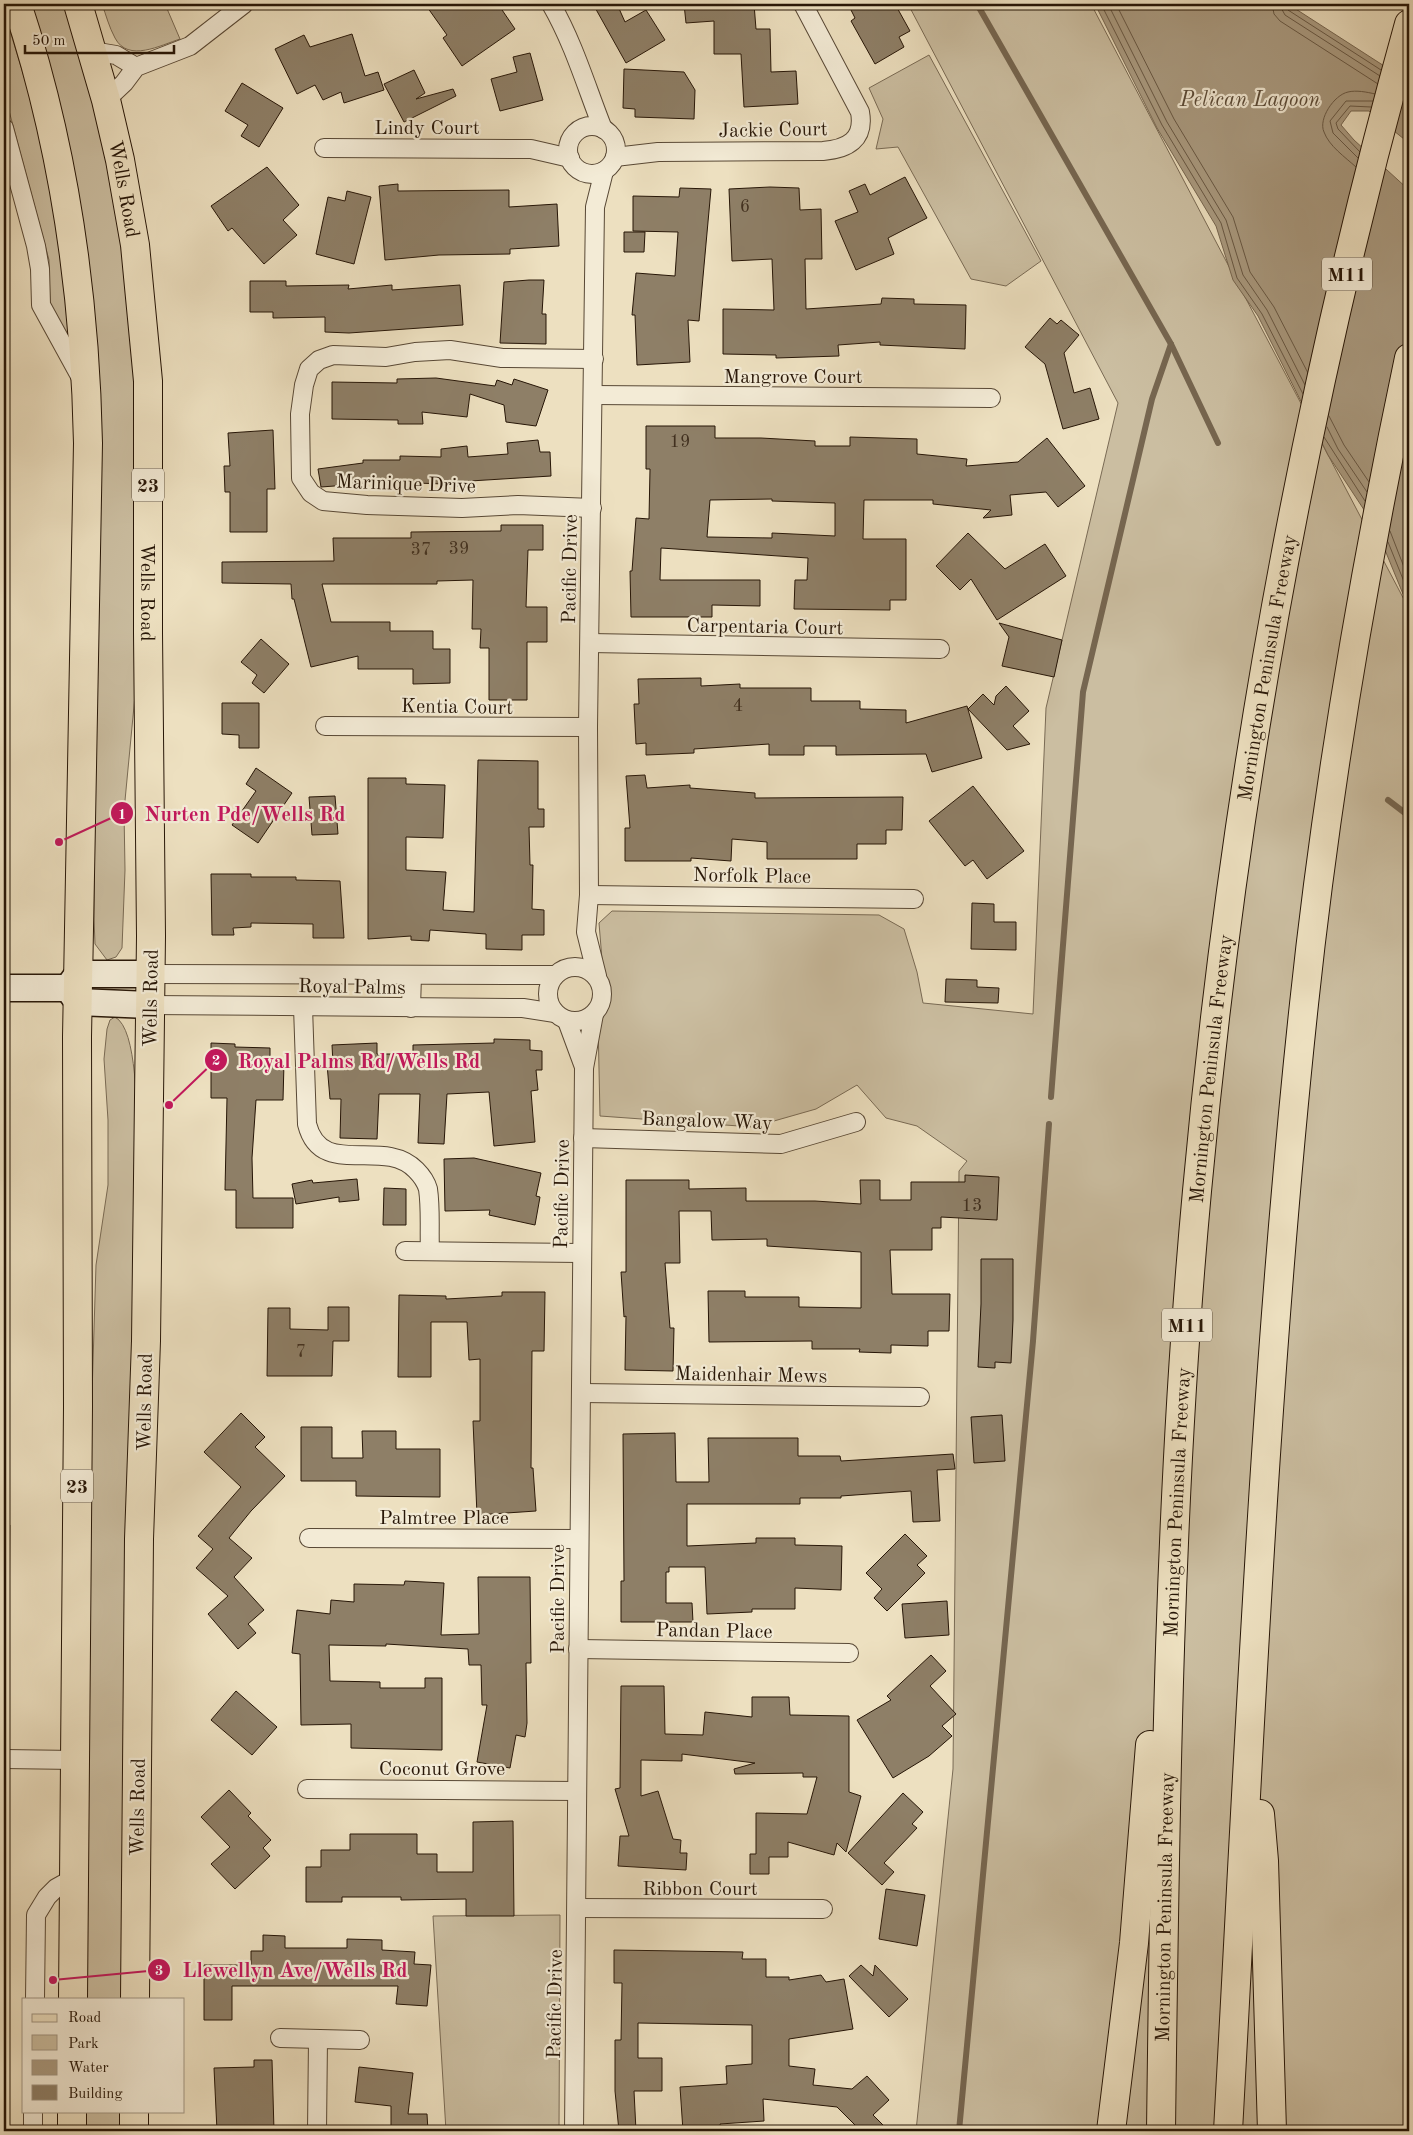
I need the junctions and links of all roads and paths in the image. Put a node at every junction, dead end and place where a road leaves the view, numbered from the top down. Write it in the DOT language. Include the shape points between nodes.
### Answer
graph roads {
  1 [pos="17,4"];
  2 [pos="78,4"];
  3 [pos="244,4"];
  4 [pos="551,4"];
  5 [pos="803,4"];
  6 [pos="1409,24"];
  7 [pos="92,51"];
  8 [pos="136,67"];
  9 [pos="587,88"];
  10 [pos="106,100"];
  11 [pos="4,128"];
  12 [pos="603,129"];
  13 [pos="577,134"];
  14 [pos="324,148"];
  15 [pos="531,149"];
  16 [pos="615,150"];
  17 [pos="570,158"];
  18 [pos="604,171"];
  19 [pos="585,173"];
  20 [pos="595,206"];
  21 [pos="1409,358"];
  22 [pos="594,359"];
  23 [pos="87,392"];
  24 [pos="594,395"];
  25 [pos="991,398"];
  26 [pos="592,508"];
  27 [pos="590,643"];
  28 [pos="940,649"];
  29 [pos="325,726"];
  30 [pos="588,726"];
  31 [pos="589,895"];
  32 [pos="914,899"];
  33 [pos="586,932"];
  34 [pos="561,971"];
  35 [pos="150,974"];
  36 [pos="412,975"];
  37 [pos="597,976"];
  38 [pos="4,988"];
  39 [pos="74,988"];
  40 [pos="150,1005"];
  41 [pos="303,1007"];
  42 [pos="411,1008"];
  43 [pos="594,1014"];
  44 [pos="561,1017"];
  45 [pos="584,1068"];
  46 [pos="856,1122"];
  47 [pos="583,1138"];
  48 [pos="405,1251"];
  49 [pos="430,1251"];
  50 [pos="581,1253"];
  51 [pos="582,1393"];
  52 [pos="920,1397"];
  53 [pos="1174,1508"];
  54 [pos="309,1538"];
  55 [pos="579,1539"];
  56 [pos="578,1650"];
  57 [pos="849,1653"];
  58 [pos="1251,1713"];
  59 [pos="4,1759"];
  60 [pos="75,1760"];
  61 [pos="307,1789"];
  62 [pos="577,1790"];
  63 [pos="74,1878"];
  64 [pos="577,1908"];
  65 [pos="823,1909"];
  66 [pos="35,1998"];
  67 [pos="73,1998"];
  68 [pos="135,1998"];
  69 [pos="280,2038"];
  70 [pos="318,2039"];
  71 [pos="360,2040"];
  72 [pos="33,2112"];
  73 [pos="72,2112"];
  74 [pos="134,2112"];
  75 [pos="33,2131"];
  76 [pos="72,2131"];
  77 [pos="134,2131"];
  78 [pos="317,2131"];
  79 [pos="574,2131"];
  80 [pos="1111,2131"];
  81 [pos="1161,2131"];
  82 [pos="1228,2131"];
  83 [pos="1272,2131"];
  1 -- 23 [label="main road, 23" via="42,87 65,192 80,304"];
  2 -- 7 [label="main road, Wells Road / 23"];
  3 -- 8 [label="street" via="190,46"];
  4 -- 9 [label="street" via="580,64"];
  5 -- 16 [label="street, Jackie Court" via="860,112 862,124 858,135 848,145 822,151"];
  6 -- 53 [label="main road, Mornington Peninsula Freeway / M11" via="1363,200 1291,526 1241,819 1196,1192"];
  7 -- 8 [label="street" via="116,55"];
  7 -- 10 [label="main road, Wells Road / 23"];
  8 -- 10 [label="street"];
  9 -- 12 [label="street"];
  9 -- 13 [label="street"];
  10 -- 35 [label="main road, Wells Road / 23" via="135,245 148,381"];
  11 -- 23 [label="street" via="36,246 41,305"];
  12 -- 13 [label="street" via="590,126"];
  12 -- 16 [label="street"];
  13 -- 15 [label="street, Lindy Court"];
  13 -- 17 [label="street" via="569,145"];
  14 -- 15 [label="street, Lindy Court"];
  15 -- 17 [label="street, Lindy Court"];
  16 -- 18 [label="street"];
  17 -- 19 [label="street"];
  18 -- 19 [label="street"];
  18 -- 20 [label="street, Pacific Drive"];
  19 -- 20 [label="street, Pacific Drive"];
  20 -- 22 [label="street, Pacific Drive"];
  21 -- 58 [label="main road" via="1379,498 1325,836 1303,1010 1276,1309"];
  22 -- 24 [label="street, Pacific Drive"];
  22 -- 26 [label="street, Marinique Drive" via="502,358 450,350 386,356 333,355 319,360 309,369 300,414 301,478 310,493 323,501 462,508 518,505"];
  23 -- 39 [label="main road, 23"];
  24 -- 25 [label="street, Mangrove Court"];
  24 -- 26 [label="street, Pacific Drive"];
  26 -- 27 [label="street, Pacific Drive"];
  27 -- 28 [label="street, Carpentaria Court"];
  27 -- 30 [label="street, Pacific Drive"];
  29 -- 30 [label="street, Kentia Court"];
  30 -- 31 [label="street, Pacific Drive"];
  31 -- 32 [label="street, Norfolk Place"];
  31 -- 33 [label="street, Pacific Drive"];
  33 -- 34 [label="street, Pacific Drive"];
  33 -- 37 [label="street, Pacific Drive"];
  34 -- 36 [label="street, Royal Palms"];
  34 -- 37 [label="street" via="583,968"];
  34 -- 44 [label="street" via="548,990 550,1006"];
  35 -- 36 [label="street, Royal Palms"];
  35 -- 39 [label="street"];
  35 -- 40 [label="main road, Wells Road / 23"];
  36 -- 42 [label="street"];
  37 -- 43 [label="street" via="603,992"];
  38 -- 39 [label="street"];
  39 -- 40 [label="street"];
  39 -- 60 [label="main road, 23"];
  40 -- 41 [label="street, Royal Palms"];
  40 -- 68 [label="main road, Wells Road / 23"];
  41 -- 42 [label="street, Royal Palms"];
  41 -- 49 [label="street" via="310,1136 315,1144 329,1153 388,1156 409,1162 428,1188"];
  42 -- 44 [label="street, Royal Palms" via="523,1008"];
  43 -- 44 [label="street" via="577,1022"];
  43 -- 45 [label="street, Pacific Drive"];
  44 -- 45 [label="street, Pacific Drive"];
  45 -- 47 [label="street, Pacific Drive"];
  46 -- 47 [label="street, Bangalow Way" via="781,1144"];
  47 -- 50 [label="street, Pacific Drive"];
  48 -- 49 [label="street"];
  49 -- 50 [label="street"];
  50 -- 51 [label="street, Pacific Drive"];
  51 -- 52 [label="street, Maidenhair Mews"];
  51 -- 55 [label="street, Pacific Drive"];
  53 -- 80 [label="main road" via="1134,1943"];
  53 -- 81 [label="main road, Mornington Peninsula Freeway / M11"];
  54 -- 55 [label="street, Palmtree Place"];
  55 -- 56 [label="street, Pacific Drive"];
  56 -- 57 [label="street, Pandan Place"];
  56 -- 62 [label="street, Pacific Drive"];
  58 -- 82 [label="main road"];
  58 -- 83 [label="main road" via="1264,1861"];
  59 -- 60 [label="street"];
  60 -- 63 [label="main road, 23"];
  61 -- 62 [label="street, Coconut Grove"];
  62 -- 64 [label="street, Pacific Drive"];
  63 -- 66 [label="street" via="52,1893 36,1914"];
  63 -- 67 [label="main road, 23"];
  64 -- 65 [label="street, Ribbon Court"];
  64 -- 79 [label="street, Pacific Drive"];
  69 -- 70 [label="street"];
  70 -- 71 [label="street"];
  70 -- 78 [label="street"];
  72 -- 75 [label="street"];
  73 -- 76 [label="main road"];
  74 -- 77 [label="main road"];
}
